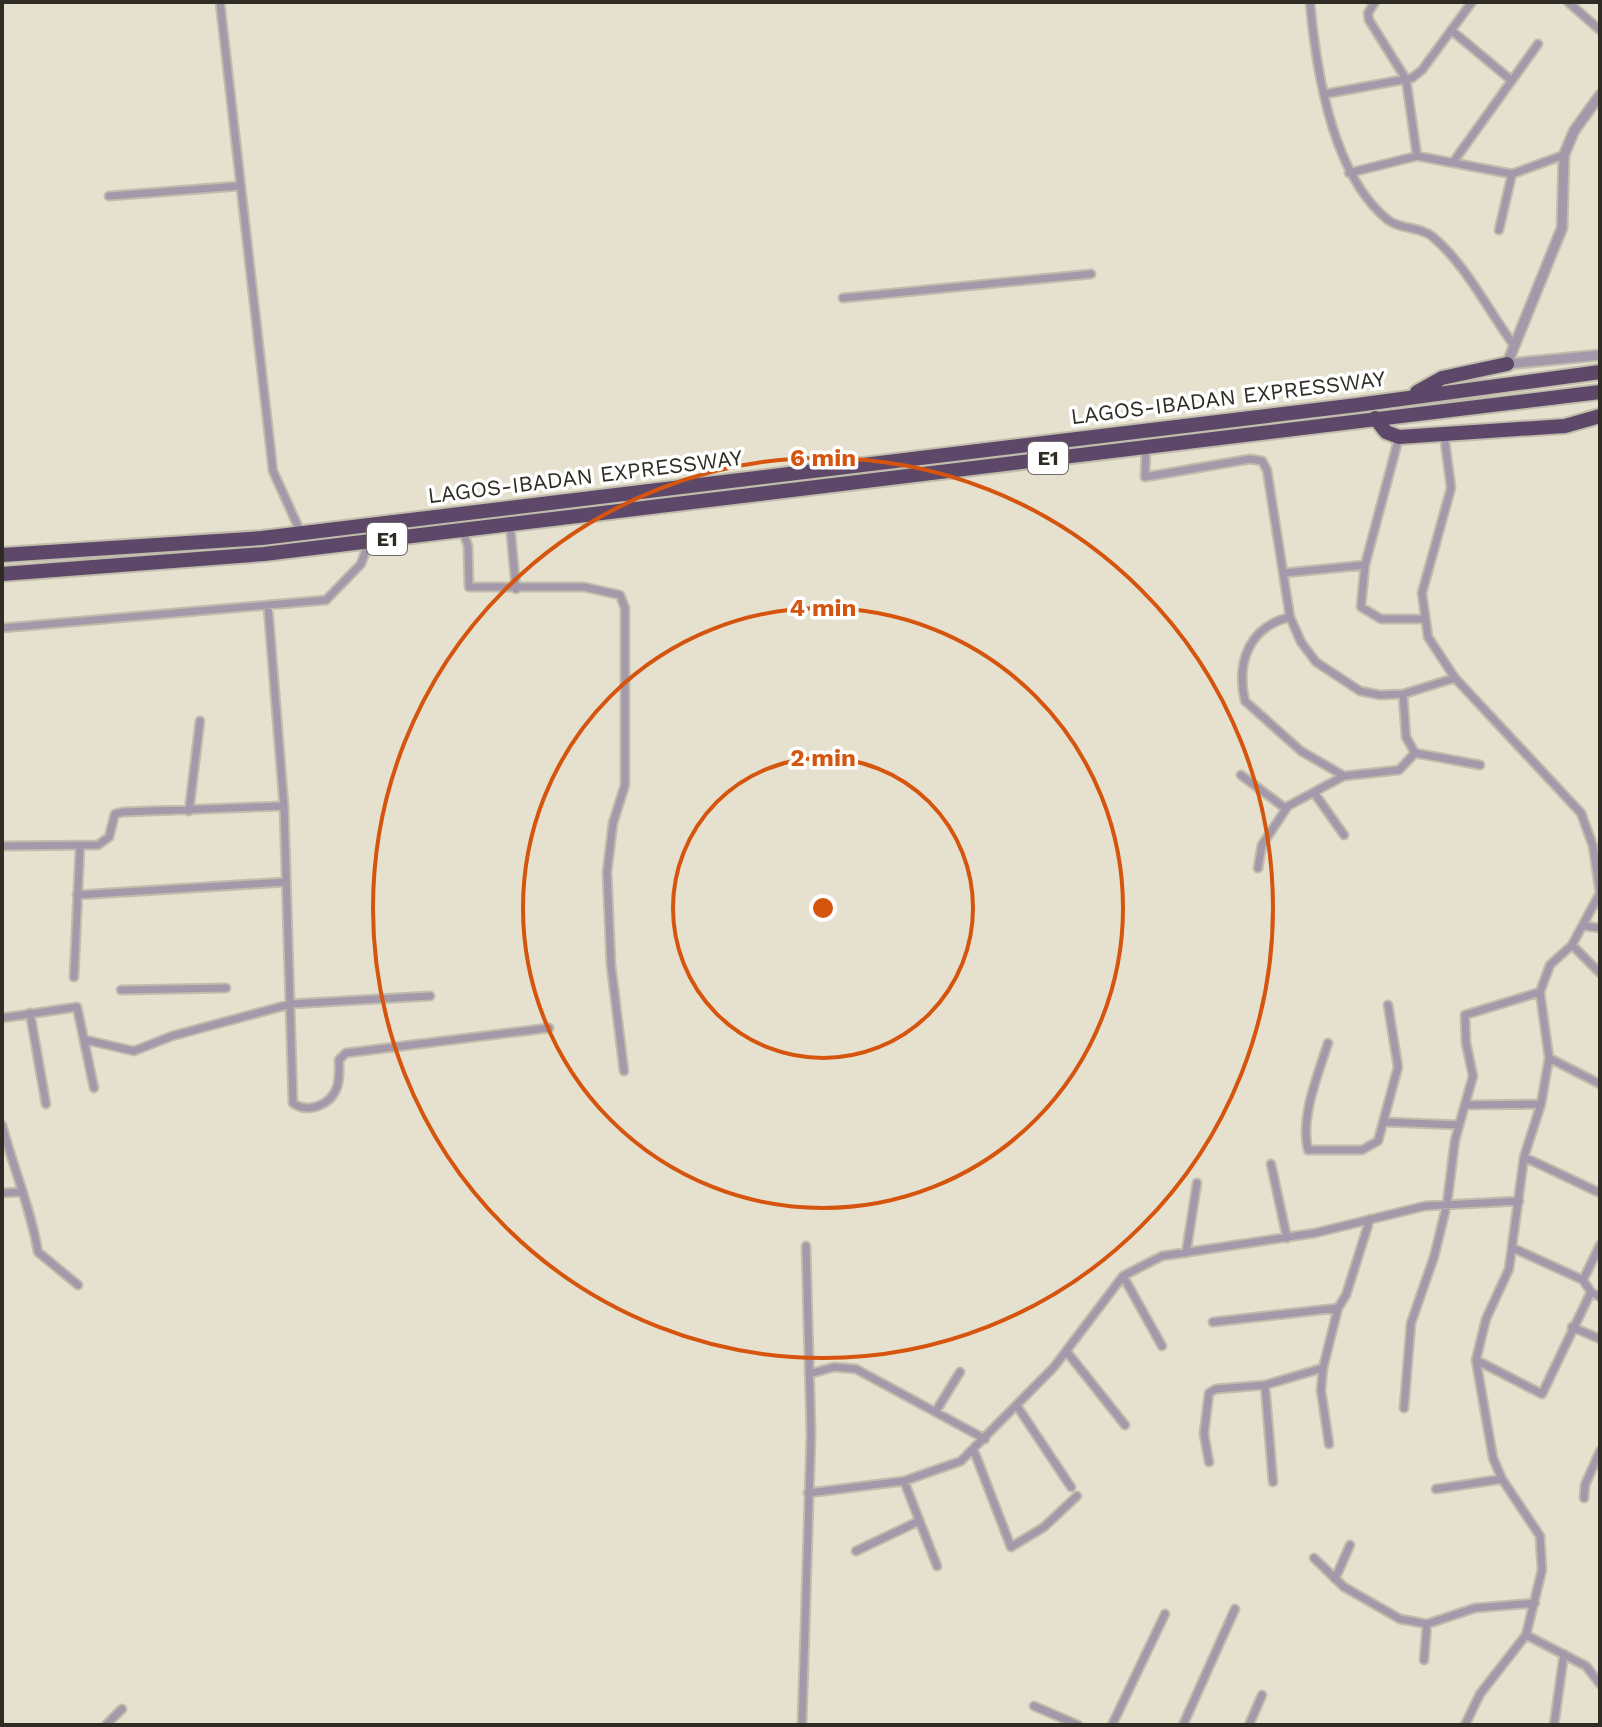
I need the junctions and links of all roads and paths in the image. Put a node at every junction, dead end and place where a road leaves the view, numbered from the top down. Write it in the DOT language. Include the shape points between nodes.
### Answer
graph roads {
  1 [pos="220,2"];
  2 [pos="1310,2"];
  3 [pos="1375,2"];
  4 [pos="1472,2"];
  5 [pos="1568,2"];
  6 [pos="1451,30"];
  7 [pos="1600,30"];
  8 [pos="1538,44"];
  9 [pos="1406,79"];
  10 [pos="1511,80"];
  11 [pos="1325,94"];
  12 [pos="1600,95"];
  13 [pos="1564,155"];
  14 [pos="1417,156"];
  15 [pos="1454,161"];
  16 [pos="1349,173"];
  17 [pos="1512,174"];
  18 [pos="239,186"];
  19 [pos="109,196"];
  20 [pos="1499,230"];
  21 [pos="1091,274"];
  22 [pos="843,298"];
  23 [pos="1513,344"];
  24 [pos="1600,355"];
  25 [pos="1507,364"];
  26 [pos="1600,372"];
  27 [pos="1594,393"];
  28 [pos="1411,396"];
  29 [pos="1600,416"];
  30 [pos="1375,418"];
  31 [pos="1444,434"];
  32 [pos="1399,437"];
  33 [pos="1146,446"];
  34 [pos="510,524"];
  35 [pos="462,530"];
  36 [pos="301,533"];
  37 [pos="369,542"];
  38 [pos="2,555"];
  39 [pos="1365,565"];
  40 [pos="1284,573"];
  41 [pos="2,574"];
  42 [pos="516,589"];
  43 [pos="268,607"];
  44 [pos="1290,617"];
  45 [pos="1423,619"];
  46 [pos="2,628"];
  47 [pos="1455,678"];
  48 [pos="1403,694"];
  49 [pos="200,721"];
  50 [pos="1415,753"];
  51 [pos="1480,765"];
  52 [pos="1241,775"];
  53 [pos="1344,776"];
  54 [pos="1315,794"];
  55 [pos="284,806"];
  56 [pos="1285,808"];
  57 [pos="189,811"];
  58 [pos="1344,835"];
  59 [pos="2,846"];
  60 [pos="80,846"];
  61 [pos="1258,868"];
  62 [pos="286,882"];
  63 [pos="77,895"];
  64 [pos="1585,926"];
  65 [pos="1600,928"];
  66 [pos="1572,945"];
  67 [pos="1600,973"];
  68 [pos="74,977"];
  69 [pos="226,988"];
  70 [pos="121,990"];
  71 [pos="1540,992"];
  72 [pos="430,996"];
  73 [pos="291,1004"];
  74 [pos="1388,1005"];
  75 [pos="30,1013"];
  76 [pos="2,1018"];
  77 [pos="549,1028"];
  78 [pos="86,1040"];
  79 [pos="1328,1043"];
  80 [pos="1549,1058"];
  81 [pos="624,1071"];
  82 [pos="1600,1084"];
  83 [pos="94,1088"];
  84 [pos="46,1104"];
  85 [pos="1541,1104"];
  86 [pos="1467,1105"];
  87 [pos="1384,1122"];
  88 [pos="2,1125"];
  89 [pos="1459,1125"];
  90 [pos="1524,1157"];
  91 [pos="1271,1164"];
  92 [pos="1197,1183"];
  93 [pos="20,1192"];
  94 [pos="2,1193"];
  95 [pos="1600,1193"];
  96 [pos="1519,1201"];
  97 [pos="1447,1204"];
  98 [pos="1370,1219"];
  99 [pos="1287,1238"];
  100 [pos="1600,1245"];
  101 [pos="806,1246"];
  102 [pos="1513,1248"];
  103 [pos="1186,1253"];
  104 [pos="1123,1276"];
  105 [pos="1583,1280"];
  106 [pos="78,1285"];
  107 [pos="1591,1292"];
  108 [pos="1600,1297"];
  109 [pos="1338,1308"];
  110 [pos="1213,1322"];
  111 [pos="1572,1327"];
  112 [pos="1600,1339"];
  113 [pos="1162,1346"];
  114 [pos="1067,1352"];
  115 [pos="1476,1360"];
  116 [pos="1323,1368"];
  117 [pos="960,1372"];
  118 [pos="809,1374"];
  119 [pos="1265,1385"];
  120 [pos="1017,1406"];
  121 [pos="1404,1408"];
  122 [pos="936,1411"];
  123 [pos="1125,1425"];
  124 [pos="985,1439"];
  125 [pos="1329,1444"];
  126 [pos="974,1451"];
  127 [pos="1600,1451"];
  128 [pos="1209,1462"];
  129 [pos="1502,1479"];
  130 [pos="904,1481"];
  131 [pos="1273,1482"];
  132 [pos="1071,1487"];
  133 [pos="1436,1489"];
  134 [pos="808,1493"];
  135 [pos="1077,1496"];
  136 [pos="1584,1498"];
  137 [pos="919,1521"];
  138 [pos="1350,1545"];
  139 [pos="856,1551"];
  140 [pos="1314,1558"];
  141 [pos="937,1566"];
  142 [pos="1335,1579"];
  143 [pos="1535,1603"];
  144 [pos="1235,1609"];
  145 [pos="1165,1614"];
  146 [pos="1427,1624"];
  147 [pos="1526,1635"];
  148 [pos="1564,1654"];
  149 [pos="1424,1660"];
  150 [pos="1600,1684"];
  151 [pos="1262,1695"];
  152 [pos="1034,1706"];
  153 [pos="122,1709"];
  154 [pos="106,1725"];
  155 [pos="802,1725"];
  156 [pos="1078,1725"];
  157 [pos="1112,1725"];
  158 [pos="1183,1725"];
  159 [pos="1249,1725"];
  160 [pos="1465,1725"];
  161 [pos="1554,1725"];
  1 -- 18 [label="street"];
  2 -- 11 [label="street"];
  3 -- 9 [label="street" via="1369,20"];
  4 -- 6 [label="street"];
  5 -- 7 [label="street"];
  6 -- 9 [label="street" via="1422,70"];
  6 -- 10 [label="street"];
  8 -- 10 [label="street"];
  9 -- 11 [label="street"];
  9 -- 14 [label="street"];
  10 -- 15 [label="street"];
  11 -- 16 [label="street"];
  12 -- 13 [label="street"];
  13 -- 17 [label="street"];
  13 -- 23 [label="street" via="1562,228"];
  14 -- 15 [label="street"];
  14 -- 16 [label="street"];
  15 -- 17 [label="street"];
  16 -- 23 [label="street" via="1391,223 1422,230 1457,263"];
  17 -- 20 [label="street"];
  18 -- 19 [label="street"];
  18 -- 36 [label="street" via="273,471"];
  21 -- 22 [label="street"];
  23 -- 25 [label="street"];
  24 -- 25 [label="street"];
  25 -- 28 [label="highway" via="1442,378"];
  26 -- 28 [label="highway, LAGOS-IBADAN EXPRESSWAY / E1"];
  27 -- 30 [label="highway, LAGOS-IBADAN EXPRESSWAY / E1"];
  28 -- 36 [label="highway, LAGOS-IBADAN EXPRESSWAY / E1"];
  29 -- 31 [label="highway" via="1565,426"];
  30 -- 32 [label="highway" via="1386,432"];
  30 -- 33 [label="highway, LAGOS-IBADAN EXPRESSWAY / E1"];
  31 -- 32 [label="highway"];
  31 -- 45 [label="street" via="1451,488 1422,593"];
  32 -- 39 [label="street"];
  33 -- 34 [label="highway, LAGOS-IBADAN EXPRESSWAY / E1"];
  33 -- 40 [label="street" via="1145,477 1262,461"];
  34 -- 35 [label="highway, LAGOS-IBADAN EXPRESSWAY / E1"];
  34 -- 42 [label="street"];
  35 -- 37 [label="highway, LAGOS-IBADAN EXPRESSWAY / E1"];
  35 -- 42 [label="street" via="468,546 469,587"];
  36 -- 38 [label="highway, LAGOS-IBADAN EXPRESSWAY / E1"];
  37 -- 41 [label="highway, LAGOS-IBADAN EXPRESSWAY / E1"];
  37 -- 43 [label="street" via="361,564 326,600"];
  39 -- 40 [label="street"];
  39 -- 45 [label="street" via="1361,607 1366,613 1381,619"];
  40 -- 44 [label="street"];
  42 -- 81 [label="street" via="602,590 620,595 625,608 625,785 613,823 607,872"];
  43 -- 46 [label="street"];
  43 -- 55 [label="street"];
  44 -- 48 [label="street" via="1316,662 1341,680 1360,691"];
  44 -- 53 [label="street" via="1268,624 1249,648 1242,663 1245,701 1301,751"];
  45 -- 47 [label="street" via="1435,652"];
  47 -- 48 [label="street"];
  47 -- 64 [label="street" via="1581,813 1593,846 1600,893"];
  48 -- 50 [label="street" via="1406,737"];
  49 -- 57 [label="street"];
  50 -- 51 [label="street"];
  50 -- 53 [label="street" via="1399,770"];
  52 -- 56 [label="street"];
  53 -- 54 [label="street"];
  54 -- 56 [label="street"];
  54 -- 58 [label="street"];
  55 -- 57 [label="street"];
  55 -- 62 [label="street"];
  56 -- 61 [label="street" via="1262,845"];
  57 -- 60 [label="street" via="115,814 105,842"];
  59 -- 60 [label="street"];
  60 -- 63 [label="street"];
  62 -- 63 [label="street"];
  62 -- 73 [label="street"];
  63 -- 68 [label="street"];
  64 -- 65 [label="street"];
  64 -- 66 [label="street"];
  66 -- 67 [label="street"];
  66 -- 71 [label="street" via="1550,965"];
  69 -- 70 [label="street"];
  71 -- 80 [label="street"];
  71 -- 86 [label="street" via="1465,1015 1473,1071"];
  72 -- 73 [label="street"];
  73 -- 77 [label="street" via="293,1103 301,1108 332,1097 339,1060 346,1053"];
  73 -- 78 [label="street" via="134,1051"];
  74 -- 87 [label="street" via="1398,1067"];
  75 -- 76 [label="street"];
  75 -- 78 [label="street" via="77,1007"];
  75 -- 84 [label="street"];
  78 -- 83 [label="street"];
  79 -- 87 [label="street" via="1311,1102 1308,1150 1370,1148"];
  80 -- 82 [label="street"];
  80 -- 85 [label="street"];
  85 -- 86 [label="street"];
  85 -- 90 [label="street"];
  86 -- 89 [label="street"];
  87 -- 89 [label="street"];
  88 -- 93 [label="street"];
  89 -- 97 [label="street"];
  90 -- 95 [label="street"];
  90 -- 96 [label="street"];
  91 -- 99 [label="street"];
  92 -- 103 [label="street"];
  93 -- 94 [label="street"];
  93 -- 106 [label="street" via="36,1228 38,1252"];
  96 -- 97 [label="street"];
  96 -- 102 [label="street"];
  97 -- 98 [label="street"];
  97 -- 121 [label="street" via="1411,1323"];
  98 -- 99 [label="street"];
  98 -- 109 [label="street"];
  99 -- 103 [label="street"];
  100 -- 105 [label="street"];
  101 -- 118 [label="street"];
  102 -- 105 [label="street"];
  102 -- 115 [label="street"];
  103 -- 104 [label="street" via="1162,1256"];
  104 -- 113 [label="street"];
  104 -- 114 [label="street"];
  105 -- 107 [label="street"];
  107 -- 108 [label="street"];
  107 -- 111 [label="street"];
  109 -- 110 [label="street"];
  109 -- 116 [label="street"];
  111 -- 112 [label="street"];
  111 -- 115 [label="street" via="1542,1394"];
  114 -- 120 [label="street"];
  114 -- 123 [label="street"];
  115 -- 129 [label="street" via="1493,1458"];
  116 -- 119 [label="street"];
  116 -- 125 [label="street"];
  117 -- 122 [label="street"];
  118 -- 122 [label="street" via="834,1367 856,1369"];
  118 -- 134 [label="street"];
  119 -- 128 [label="street" via="1209,1393 1204,1434"];
  119 -- 131 [label="street"];
  120 -- 124 [label="street"];
  120 -- 132 [label="street"];
  122 -- 124 [label="street"];
  124 -- 126 [label="street"];
  126 -- 130 [label="street" via="947,1468"];
  126 -- 135 [label="street" via="1011,1547 1044,1527"];
  127 -- 136 [label="street"];
  129 -- 133 [label="street"];
  129 -- 143 [label="street" via="1534,1525 1543,1549"];
  130 -- 134 [label="street"];
  130 -- 137 [label="street"];
  134 -- 155 [label="street"];
  137 -- 139 [label="street"];
  137 -- 141 [label="street"];
  138 -- 142 [label="street"];
  140 -- 142 [label="street"];
  142 -- 146 [label="street" via="1392,1616"];
  143 -- 146 [label="street" via="1475,1608"];
  143 -- 147 [label="street"];
  144 -- 158 [label="street"];
  145 -- 157 [label="street"];
  146 -- 149 [label="street"];
  147 -- 148 [label="street"];
  147 -- 160 [label="street" via="1480,1694"];
  148 -- 150 [label="street" via="1586,1666"];
  148 -- 161 [label="street"];
  151 -- 159 [label="street"];
  152 -- 156 [label="street"];
  153 -- 154 [label="street"];
}
